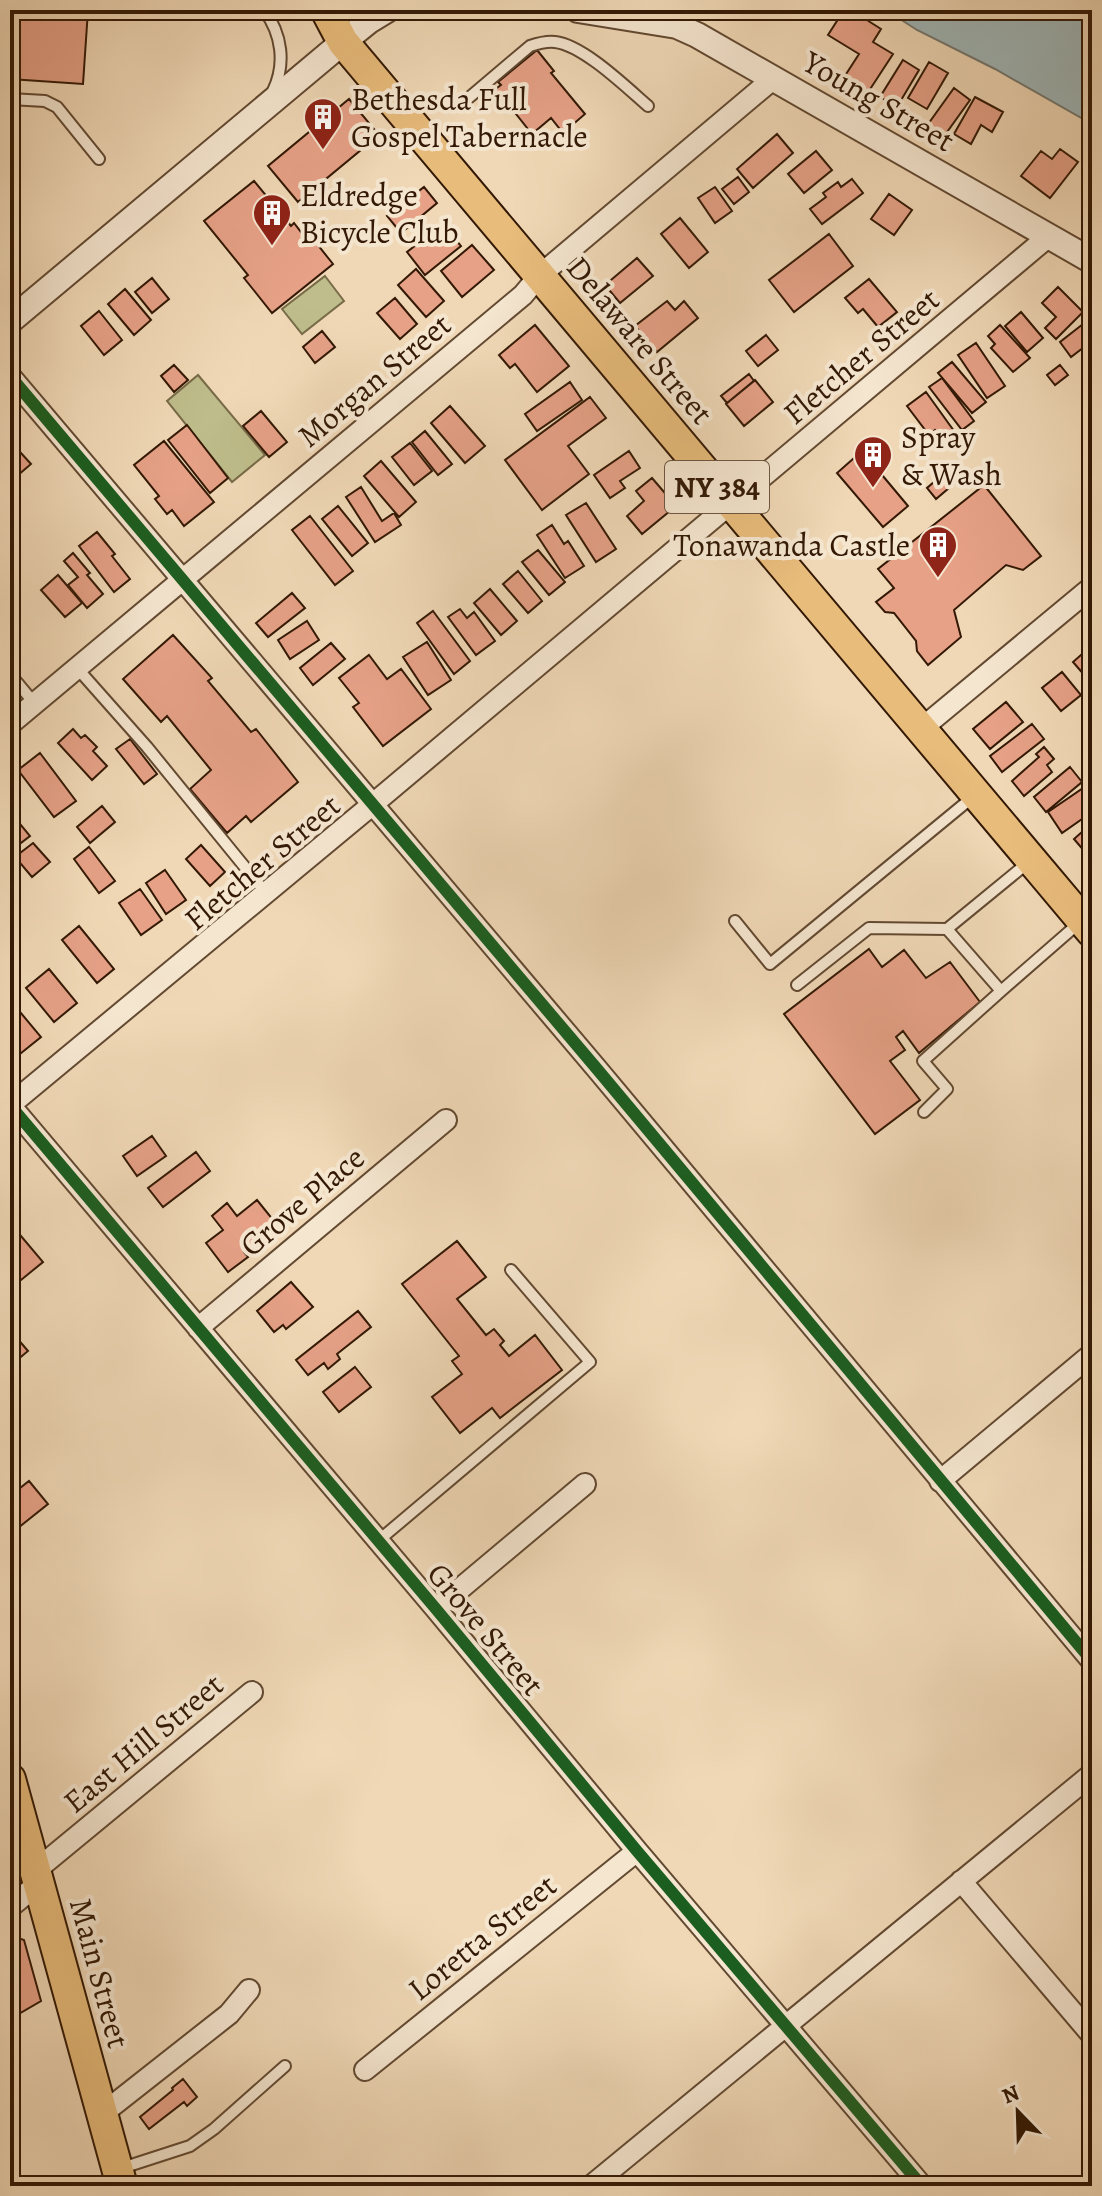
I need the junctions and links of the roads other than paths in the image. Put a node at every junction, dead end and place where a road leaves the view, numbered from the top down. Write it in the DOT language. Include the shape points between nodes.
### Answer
graph roads {
  1 [pos="264,10"];
  2 [pos="326,10"];
  3 [pos="387,10"];
  4 [pos="578,10"];
  5 [pos="343,42"];
  6 [pos="774,78"];
  7 [pos="10,99"];
  8 [pos="465,101"];
  9 [pos="648,106"];
  10 [pos="265,108"];
  11 [pos="99,159"];
  12 [pos="1049,236"];
  13 [pos="1092,261"];
  14 [pos="539,276"];
  15 [pos="10,321"];
  16 [pos="10,376"];
  17 [pos="731,504"];
  18 [pos="183,581"];
  19 [pos="1092,587"];
  20 [pos="77,668"];
  21 [pos="10,674"];
  22 [pos="35,704"];
  23 [pos="10,724"];
  24 [pos="921,729"];
  25 [pos="976,795"];
  26 [pos="373,804"];
  27 [pos="1031,859"];
  28 [pos="266,893"];
  29 [pos="735,921"];
  30 [pos="1087,926"];
  31 [pos="947,929"];
  32 [pos="797,985"];
  33 [pos="1001,991"];
  34 [pos="10,1105"];
  35 [pos="924,1112"];
  36 [pos="446,1120"];
  37 [pos="511,1270"];
  38 [pos="198,1328"];
  39 [pos="1092,1354"];
  40 [pos="940,1481"];
  41 [pos="585,1484"];
  42 [pos="378,1541"];
  43 [pos="436,1609"];
  44 [pos="1092,1661"];
  45 [pos="252,1692"];
  46 [pos="1092,1774"];
  47 [pos="10,1779"];
  48 [pos="637,1851"];
  49 [pos="37,1877"];
  50 [pos="961,1881"];
  51 [pos="10,1907"];
  52 [pos="249,1990"];
  53 [pos="786,2024"];
  54 [pos="1092,2035"];
  55 [pos="285,2066"];
  56 [pos="365,2070"];
  57 [pos="102,2114"];
  58 [pos="119,2178"];
  59 [pos="591,2186"];
  60 [pos="922,2186"];
  1 -- 10 [label="lane" via="278,35 281,63"];
  2 -- 5 [label="main road, Delaware Street / NY 384"];
  3 -- 5 [label="street"];
  4 -- 6 [label="street, Young Street" via="677,26"];
  5 -- 10 [label="street"];
  5 -- 14 [label="main road, Delaware Street / NY 384"];
  6 -- 12 [label="street, Young Street"];
  6 -- 14 [label="street, Morgan Street"];
  7 -- 11 [label="lane" via="57,107"];
  8 -- 9 [label="lane" via="530,46 556,42 582,52"];
  10 -- 15 [label="street"];
  12 -- 13 [label="street, Young Street"];
  12 -- 17 [label="street, Fletcher Street"];
  14 -- 17 [label="main road, Delaware Street / NY 384"];
  14 -- 18 [label="street, Morgan Street" via="523,295"];
  16 -- 18 [label="street"];
  17 -- 24 [label="main road, Delaware Street / NY 384"];
  17 -- 26 [label="street, Fletcher Street"];
  18 -- 20 [label="street, Morgan Street"];
  18 -- 26 [label="street"];
  19 -- 24 [label="street"];
  20 -- 22 [label="street, Morgan Street"];
  20 -- 28 [label="lane"];
  21 -- 22 [label="lane"];
  22 -- 23 [label="street, Morgan Street"];
  24 -- 25 [label="main road, Delaware Street / NY 384"];
  25 -- 27 [label="main road, Delaware Street / NY 384"];
  25 -- 29 [label="lane" via="770,964"];
  26 -- 28 [label="street, Fletcher Street"];
  26 -- 40 [label="street"];
  27 -- 30 [label="main road, Delaware Street / NY 384"];
  27 -- 31 [label="lane"];
  28 -- 34 [label="street, Fletcher Street"];
  30 -- 33 [label="lane"];
  31 -- 32 [label="lane" via="869,928"];
  31 -- 33 [label="lane"];
  33 -- 35 [label="lane" via="923,1061 947,1089"];
  34 -- 38 [label="street, Grove Street"];
  36 -- 38 [label="street, Grove Place"];
  37 -- 42 [label="lane" via="590,1362"];
  38 -- 42 [label="street, Grove Street"];
  39 -- 40 [label="street"];
  40 -- 44 [label="street"];
  41 -- 43 [label="street"];
  42 -- 43 [label="street, Grove Street"];
  43 -- 48 [label="street, Grove Street"];
  45 -- 49 [label="street, East Hill Street"];
  46 -- 50 [label="street"];
  47 -- 49 [label="main road, Main Street"];
  48 -- 53 [label="street, Grove Street"];
  48 -- 56 [label="street, Loretta Street"];
  49 -- 51 [label="street, East Hill Street"];
  49 -- 57 [label="main road, Main Street"];
  50 -- 53 [label="street"];
  50 -- 54 [label="street"];
  52 -- 57 [label="street" via="229,2014"];
  53 -- 59 [label="street"];
  53 -- 60 [label="street, Grove Street"];
  55 -- 58 [label="lane" via="190,2146"];
  57 -- 58 [label="main road, Main Street"];
}
